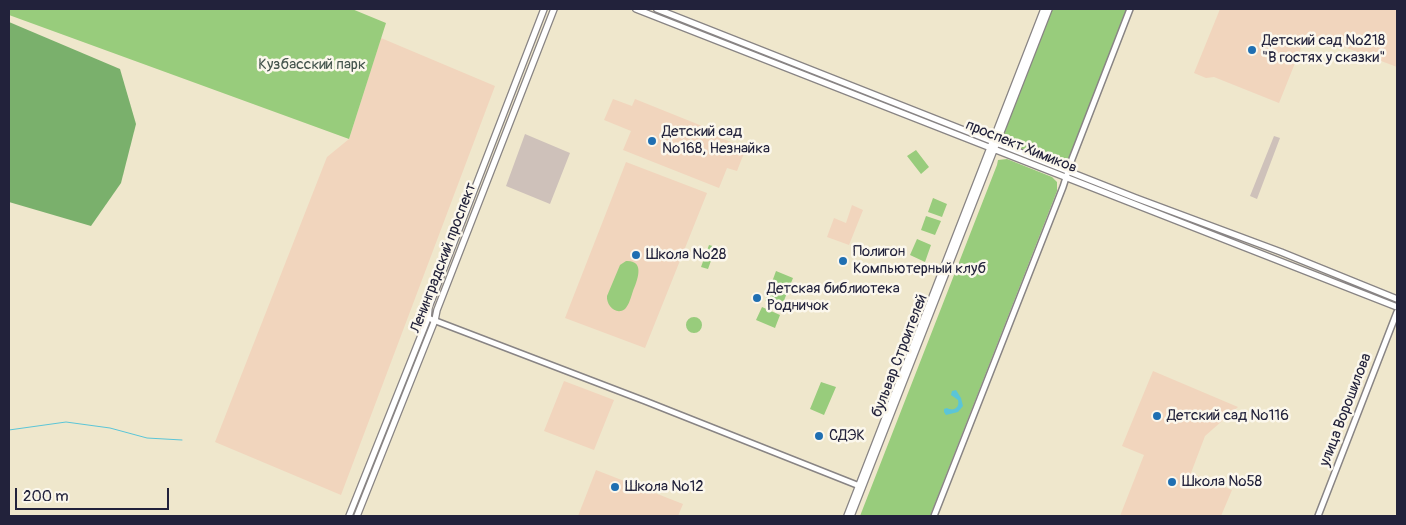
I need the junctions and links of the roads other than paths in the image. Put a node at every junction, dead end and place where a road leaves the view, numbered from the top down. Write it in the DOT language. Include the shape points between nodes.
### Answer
graph roads {
  1 [pos="544,9"];
  2 [pos="554,9"];
  3 [pos="636,9"];
  4 [pos="657,9"];
  5 [pos="1044,9"];
  6 [pos="1049,9"];
  7 [pos="1130,9"];
  8 [pos="994,142"];
  9 [pos="992,148"];
  10 [pos="1068,171"];
  11 [pos="1066,178"];
  12 [pos="1397,299"];
  13 [pos="1397,307"];
  14 [pos="1397,312"];
  15 [pos="428,318"];
  16 [pos="435,320"];
  17 [pos="860,487"];
  18 [pos="349,516"];
  19 [pos="357,516"];
  20 [pos="846,516"];
  21 [pos="852,516"];
  22 [pos="934,516"];
  23 [pos="1318,516"];
  1 -- 15 [label="main road, Ленинградский проспект" via="429,307"];
  2 -- 16 [label="main road, Ленинградский проспект"];
  3 -- 9 [label="main road, проспект Химиков"];
  4 -- 8 [label="main road, проспект Химиков"];
  5 -- 8 [label="main road, бульвар Строителей"];
  6 -- 8 [label="main road, бульвар Строителей"];
  7 -- 10 [label="street"];
  8 -- 9 [label="main road, бульвар Строителей"];
  8 -- 10 [label="main road, проспект Химиков"];
  9 -- 11 [label="main road, проспект Химиков"];
  9 -- 17 [label="main road, бульвар Строителей"];
  10 -- 11 [label="street"];
  10 -- 12 [label="main road, проспект Химиков"];
  11 -- 13 [label="main road, проспект Химиков"];
  11 -- 22 [label="street"];
  14 -- 23 [label="street, улица Ворошилова"];
  15 -- 16 [label="street"];
  15 -- 18 [label="main road, Ленинградский проспект"];
  16 -- 17 [label="street"];
  16 -- 19 [label="main road, Ленинградский проспект"];
  17 -- 20 [label="main road, бульвар Строителей"];
  17 -- 21 [label="main road, бульвар Строителей"];
}
